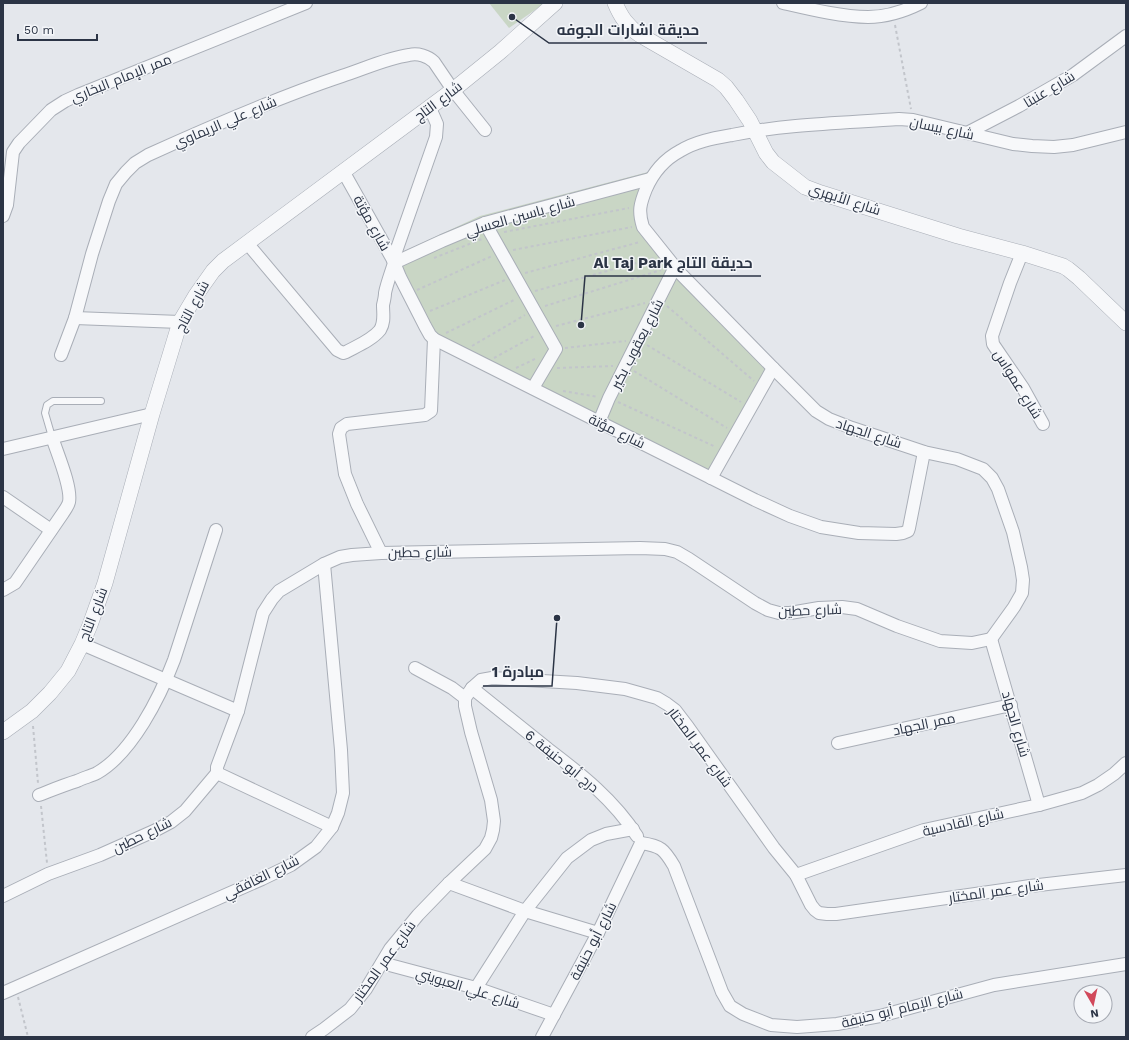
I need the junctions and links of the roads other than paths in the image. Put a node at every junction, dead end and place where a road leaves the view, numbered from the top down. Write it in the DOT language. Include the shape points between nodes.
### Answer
graph roads {
  1 [pos="306,3"];
  2 [pos="615,3"];
  3 [pos="783,3"];
  4 [pos="921,3"];
  5 [pos="554,4"];
  6 [pos="1126,36"];
  7 [pos="453,90"];
  8 [pos="430,108"];
  9 [pos="485,130"];
  10 [pos="756,130"];
  11 [pos="1126,132"];
  12 [pos="967,133"];
  13 [pos="343,171"];
  14 [pos="650,180"];
  15 [pos="3,216"];
  16 [pos="485,223"];
  17 [pos="247,243"];
  18 [pos="1022,252"];
  19 [pos="394,261"];
  20 [pos="675,267"];
  21 [pos="75,318"];
  22 [pos="180,322"];
  23 [pos="1126,323"];
  24 [pos="434,339"];
  25 [pos="61,355"];
  26 [pos="773,368"];
  27 [pos="533,388"];
  28 [pos="101,401"];
  29 [pos="152,414"];
  30 [pos="600,422"];
  31 [pos="1043,424"];
  32 [pos="52,437"];
  33 [pos="3,449"];
  34 [pos="924,452"];
  35 [pos="711,478"];
  36 [pos="3,497"];
  37 [pos="52,530"];
  38 [pos="216,530"];
  39 [pos="382,553"];
  40 [pos="324,564"];
  41 [pos="3,590"];
  42 [pos="991,639"];
  43 [pos="82,644"];
  44 [pos="415,668"];
  45 [pos="166,680"];
  46 [pos="469,693"];
  47 [pos="1011,705"];
  48 [pos="238,711"];
  49 [pos="6,726"];
  50 [pos="838,743"];
  51 [pos="1126,763"];
  52 [pos="217,773"];
  53 [pos="39,795"];
  54 [pos="1039,805"];
  55 [pos="332,826"];
  56 [pos="633,830"];
  57 [pos="642,843"];
  58 [pos="796,875"];
  59 [pos="1126,875"];
  60 [pos="449,883"];
  61 [pos="3,896"];
  62 [pos="525,911"];
  63 [pos="598,933"];
  64 [pos="382,963"];
  65 [pos="1126,964"];
  66 [pos="476,988"];
  67 [pos="3,993"];
  68 [pos="554,1014"];
  69 [pos="312,1037"];
  70 [pos="542,1037"];
  1 -- 15 [label="street, ممر الإمام البخاري" via="78,95 51,110 13,152 7,205"];
  2 -- 10 [label="street, شارع الأبهري" via="632,29 726,87"];
  3 -- 4 [label="street" via="838,14 869,17 893,14"];
  5 -- 7 [label="street, شارع التاج"];
  6 -- 12 [label="street, شارع عنبتا" via="1073,75"];
  7 -- 8 [label="street, شارع التاج"];
  7 -- 9 [label="street, شارع علي الريماوي"];
  7 -- 21 [label="street, شارع علي الريماوي" via="430,58 416,54 395,58 312,86 148,155 135,163 116,184 92,254"];
  8 -- 13 [label="street, شارع التاج"];
  8 -- 19 [label="street" via="436,124 436,137"];
  10 -- 12 [label="street, شارع بيسان" via="899,119"];
  10 -- 14 [label="street" via="707,140 680,151 657,170"];
  10 -- 18 [label="street, شارع الأبهري" via="773,162 805,187 958,236"];
  11 -- 12 [label="street, شارع بيسان" via="1054,147 1013,144"];
  13 -- 17 [label="street, شارع التاج"];
  13 -- 19 [label="street, شارع مؤتة"];
  14 -- 16 [label="street, شارع ياسين العسلي"];
  14 -- 20 [label="street, شارع الجهاد" via="640,206 643,225"];
  16 -- 19 [label="street, شارع ياسين العسلي"];
  16 -- 27 [label="street" via="556,349"];
  17 -- 19 [label="street" via="343,353 370,338 383,324 385,293"];
  17 -- 22 [label="street, شارع التاج" via="213,270"];
  18 -- 23 [label="street, شارع الأبهري" via="1068,269"];
  18 -- 31 [label="street, شارع عمواس" via="992,341"];
  19 -- 24 [label="street, شارع مؤتة"];
  20 -- 26 [label="street, شارع الجهاد"];
  20 -- 30 [label="street, شارع يعقوب بكير" via="609,398"];
  21 -- 22 [label="street"];
  21 -- 25 [label="street, شارع علي الريماوي"];
  22 -- 29 [label="street, شارع التاج"];
  24 -- 27 [label="street, شارع مؤتة"];
  24 -- 39 [label="street" via="431,411 425,415 347,424 341,428 339,434 345,474"];
  26 -- 34 [label="street, شارع الجهاد" via="816,411 829,419"];
  26 -- 35 [label="street"];
  27 -- 30 [label="street, شارع مؤتة"];
  28 -- 32 [label="lane" via="53,401 47,405 45,413"];
  29 -- 32 [label="street"];
  29 -- 43 [label="street, شارع التاج" via="105,583"];
  30 -- 35 [label="street, شارع مؤتة"];
  32 -- 33 [label="street"];
  32 -- 37 [label="street" via="66,481 69,503"];
  34 -- 35 [label="street, شارع مؤتة" via="908,531 896,534 859,533 821,527 790,516"];
  34 -- 42 [label="street, شارع الجهاد" via="957,459 983,469 998,489 1012,532 1023,580 1022,593"];
  36 -- 37 [label="street"];
  37 -- 41 [label="street" via="15,583"];
  38 -- 45 [label="street"];
  39 -- 40 [label="street, شارع حطين" via="340,557"];
  39 -- 42 [label="street, شارع حطين" via="665,549 689,559 768,610 790,613 842,607 857,609 940,641 972,642"];
  40 -- 48 [label="street, شارع حطين" via="279,591 263,613"];
  40 -- 55 [label="street, شارع الغافقي" via="343,793"];
  42 -- 47 [label="street, شارع الجهاد"];
  43 -- 45 [label="street"];
  43 -- 49 [label="street, شارع التاج" via="68,671 50,693 32,711"];
  44 -- 46 [label="street, درج أبو حنيفة 6" via="452,688"];
  45 -- 48 [label="street"];
  45 -- 53 [label="street" via="144,723 110,764 96,773"];
  46 -- 56 [label="street, درج أبو حنيفة 6" via="572,768 604,795"];
  46 -- 58 [label="street, شارع عمر المختار" via="481,680 492,678 578,683 625,689 657,698 675,710"];
  46 -- 60 [label="street, شارع عمر المختار" via="465,706 491,800 494,830 485,849"];
  47 -- 50 [label="street, ممر الجهاد"];
  47 -- 54 [label="street, شارع الجهاد"];
  48 -- 52 [label="street, شارع حطين" via="216,767"];
  51 -- 54 [label="street, شارع القادسية" via="1098,785 1082,793"];
  52 -- 55 [label="street"];
  52 -- 61 [label="street, شارع حطين" via="185,811 171,822"];
  54 -- 58 [label="street, شارع القادسية" via="924,830"];
  55 -- 67 [label="street, شارع الغافقي" via="316,847 291,865"];
  56 -- 57 [label="street, درج أبو حنيفة 6"];
  56 -- 62 [label="street" via="606,834 591,840 567,858"];
  57 -- 63 [label="street, شارع أبو حنيفة"];
  57 -- 65 [label="street, شارع الإمام أبو حنيفة" via="663,850 674,866 722,992 730,1006 771,1025 797,1027 837,1024 880,1016 994,985"];
  58 -- 59 [label="street, شارع عمر المختار" via="810,905 815,910 819,913 836,914"];
  60 -- 62 [label="street"];
  60 -- 64 [label="street, شارع عمر المختار" via="418,915"];
  62 -- 63 [label="street"];
  62 -- 66 [label="street"];
  63 -- 68 [label="street, شارع أبو حنيفة"];
  64 -- 66 [label="street, شارع علي العبويني"];
  64 -- 69 [label="street, شارع عمر المختار" via="350,1009"];
  66 -- 68 [label="street, شارع علي العبويني"];
  68 -- 70 [label="street, شارع أبو حنيفة"];
}
